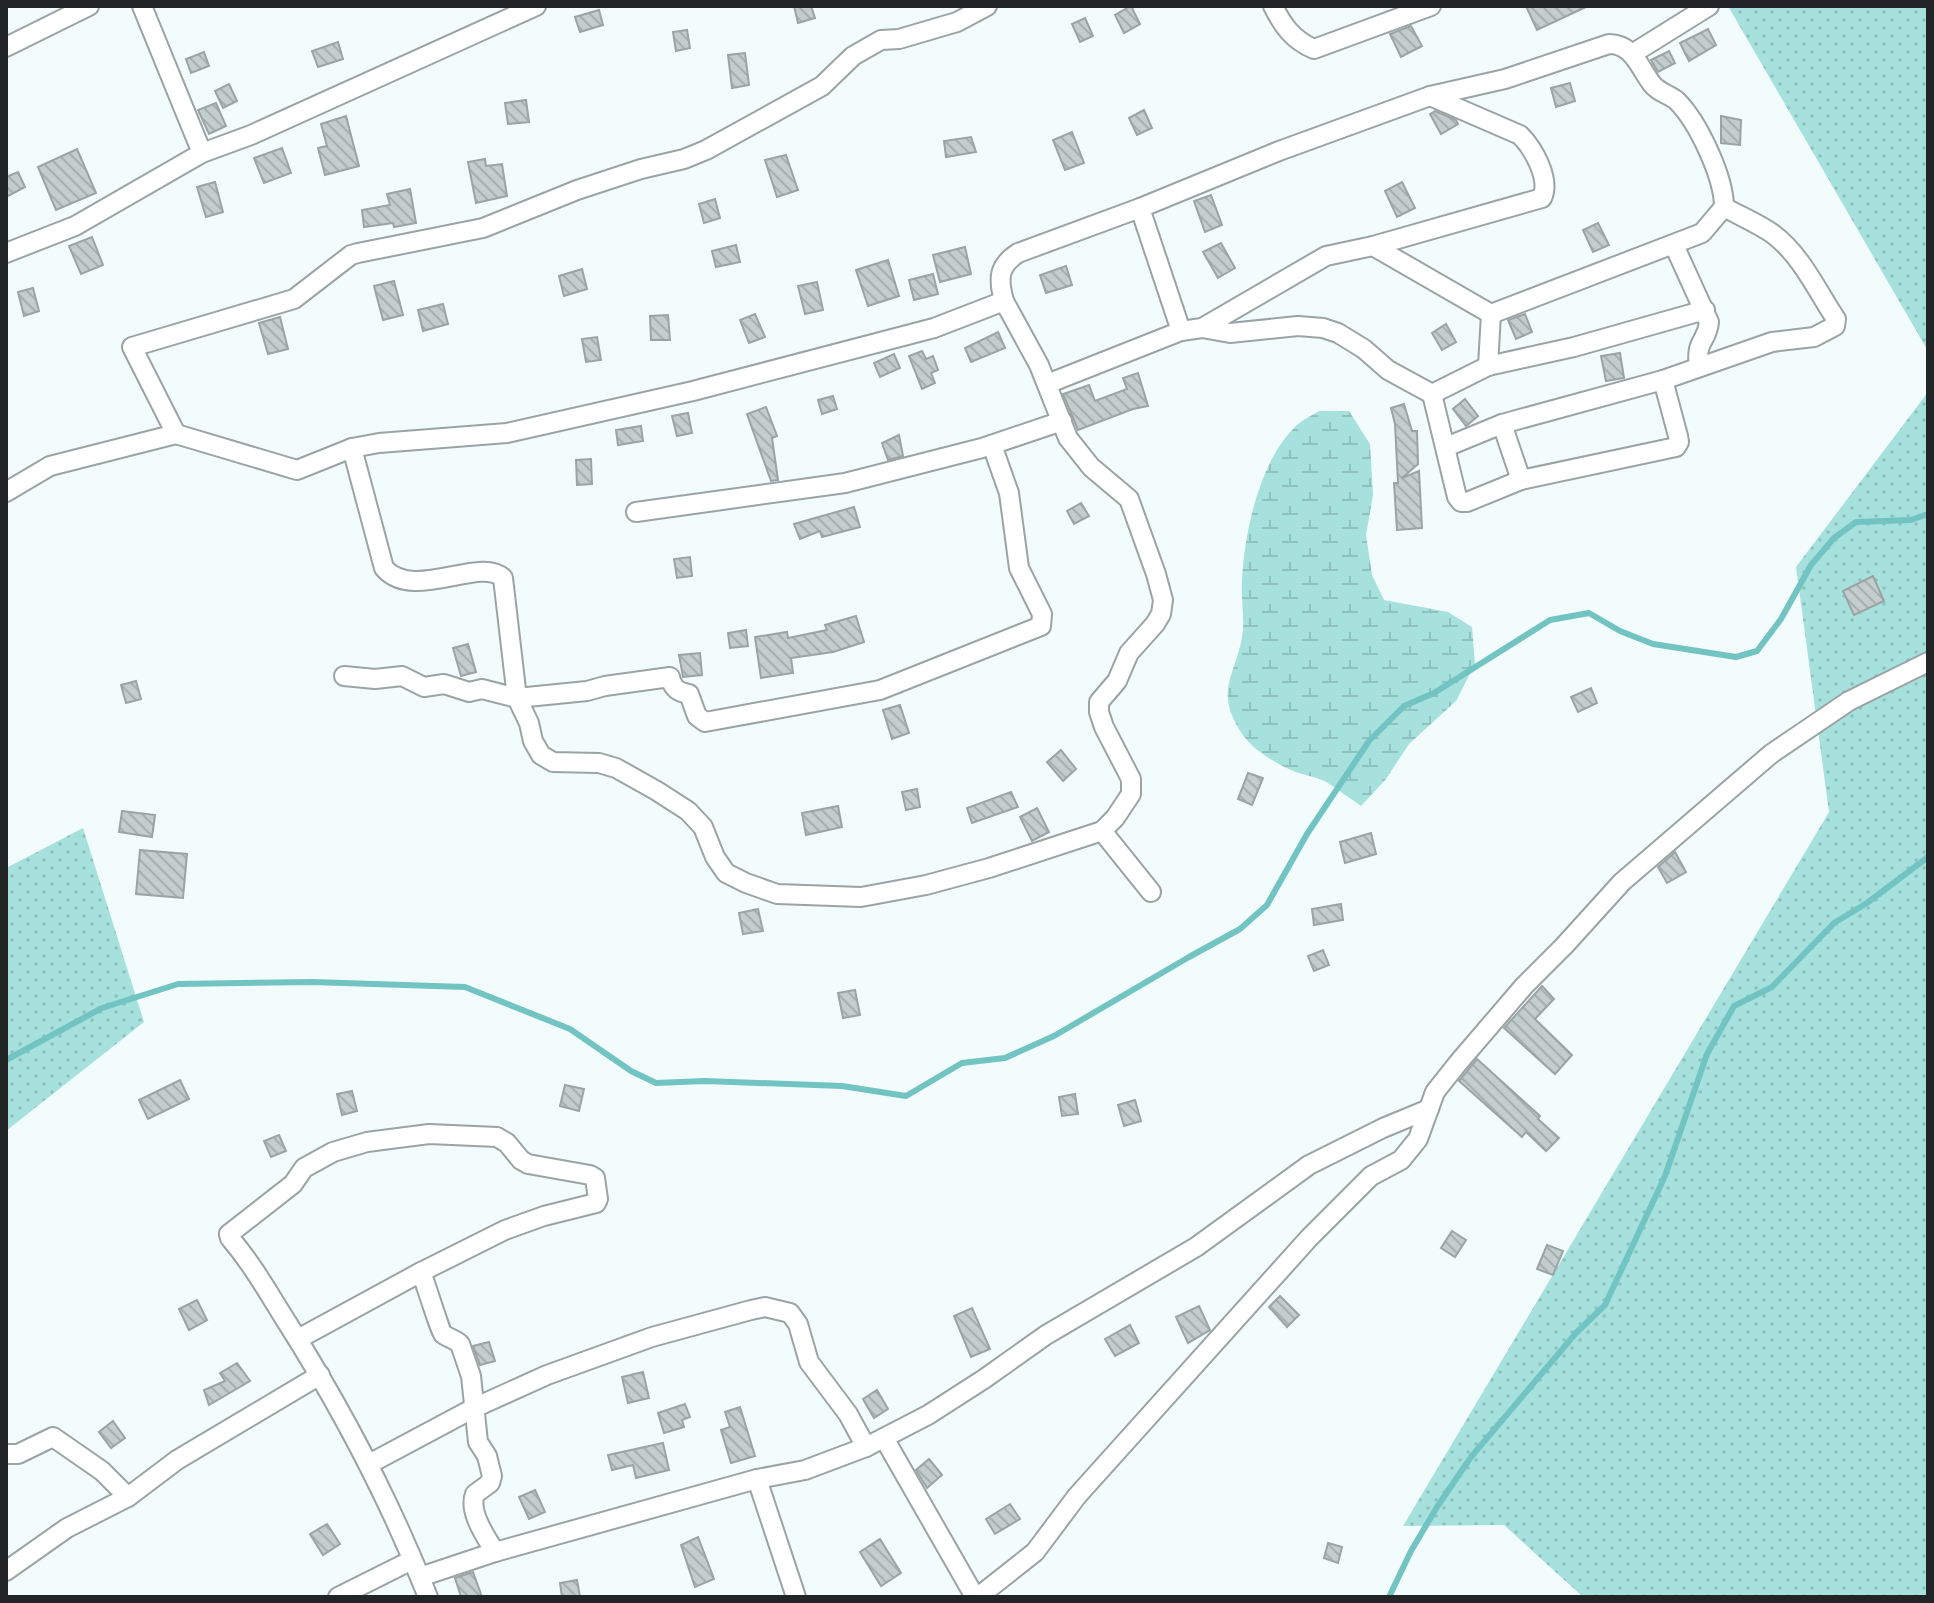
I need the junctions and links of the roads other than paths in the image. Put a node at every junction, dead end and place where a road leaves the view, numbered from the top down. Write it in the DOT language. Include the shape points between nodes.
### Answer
graph roads {
  1 [pos="142,6"];
  2 [pos="536,6"];
  3 [pos="987,6"];
  4 [pos="1273,6"];
  5 [pos="1431,6"];
  6 [pos="1709,6"];
  7 [pos="83,7"];
  8 [pos="6,47"];
  9 [pos="1632,54"];
  10 [pos="1430,96"];
  11 [pos="202,153"];
  12 [pos="1724,207"];
  13 [pos="1140,208"];
  14 [pos="1674,245"];
  15 [pos="1373,246"];
  16 [pos="6,253"];
  17 [pos="1004,301"];
  18 [pos="1705,310"];
  19 [pos="1491,314"];
  20 [pos="1202,328"];
  21 [pos="1181,331"];
  22 [pos="1488,366"];
  23 [pos="1699,367"];
  24 [pos="1663,380"];
  25 [pos="1047,384"];
  26 [pos="1432,394"];
  27 [pos="1062,421"];
  28 [pos="1502,424"];
  29 [pos="176,434"];
  30 [pos="992,445"];
  31 [pos="1446,447"];
  32 [pos="352,448"];
  33 [pos="1521,480"];
  34 [pos="6,492"];
  35 [pos="636,512"];
  36 [pos="1928,662"];
  37 [pos="344,676"];
  38 [pos="517,698"];
  39 [pos="1102,831"];
  40 [pos="1151,892"];
  41 [pos="1429,1109"];
  42 [pos="421,1272"];
  43 [pos="298,1339"];
  44 [pos="320,1375"];
  45 [pos="474,1408"];
  46 [pos="884,1438"];
  47 [pos="866,1447"];
  48 [pos="6,1454"];
  49 [pos="369,1464"];
  50 [pos="757,1479"];
  51 [pos="128,1497"];
  52 [pos="495,1552"];
  53 [pos="416,1568"];
  54 [pos="6,1571"];
  55 [pos="338,1597"];
  56 [pos="428,1597"];
  57 [pos="796,1597"];
  58 [pos="976,1597"];
  1 -- 11 [label="street"];
  2 -- 11 [label="street"];
  3 -- 29 [label="street" via="957,22 881,40 853,56 822,86 684,159 577,190 483,228 351,255 294,299 132,347"];
  4 -- 5 [label="street" via="1283,26 1314,49"];
  6 -- 9 [label="street"];
  7 -- 8 [label="street"];
  9 -- 10 [label="street" via="1609,44 1505,79"];
  9 -- 12 [label="street" via="1654,86 1689,118 1711,155"];
  10 -- 13 [label="street"];
  10 -- 15 [label="street" via="1520,135 1531,146 1545,192 1535,202"];
  11 -- 16 [label="street" via="75,226"];
  12 -- 14 [label="street" via="1702,233"];
  12 -- 23 [label="street" via="1773,234 1812,277 1835,326 1814,337 1772,342"];
  13 -- 17 [label="street" via="1010,258 999,278"];
  13 -- 21 [label="street"];
  14 -- 18 [label="street"];
  14 -- 19 [label="street"];
  15 -- 19 [label="street"];
  15 -- 20 [label="street" via="1326,256"];
  17 -- 25 [label="street"];
  17 -- 32 [label="street" via="934,328 587,416 507,433"];
  18 -- 22 [label="street"];
  18 -- 23 [label="street" via="1708,330 1698,345"];
  19 -- 22 [label="street"];
  20 -- 21 [label="street"];
  20 -- 26 [label="street" via="1230,333 1323,328"];
  21 -- 25 [label="street"];
  22 -- 26 [label="street"];
  23 -- 24 [label="street"];
  24 -- 28 [label="street"];
  24 -- 33 [label="street" via="1678,436 1676,447"];
  25 -- 27 [label="street"];
  26 -- 31 [label="street"];
  27 -- 30 [label="street"];
  27 -- 39 [label="street" via="1079,454 1129,499 1163,600 1155,624 1129,653 1117,681 1099,702 1104,727 1131,779 1131,794"];
  28 -- 31 [label="street"];
  28 -- 33 [label="street"];
  29 -- 32 [label="street" via="297,470"];
  29 -- 34 [label="street" via="50,466"];
  30 -- 35 [label="street" via="845,483"];
  30 -- 38 [label="street" via="1009,493 1019,568 1042,614 1035,630 880,690 705,722 689,694 678,692 670,677"];
  31 -- 33 [label="street" via="1461,502"];
  32 -- 38 [label="street" via="384,568 391,576 440,579 486,571 503,578"];
  36 -- 41 [label="street" via="1880,683 1791,740 1642,864 1524,986 1435,1092"];
  37 -- 38 [label="street" via="402,676 424,687 444,684"];
  38 -- 39 [label="street" via="541,755 553,762 599,763 630,775 688,811 703,827 726,873 777,894 861,897 926,885"];
  39 -- 40 [label="street"];
  41 -- 46 [label="street" via="1309,1165 1196,1247"];
  41 -- 58 [label="street" via="1418,1139 1401,1160 1371,1176 1309,1238 1077,1496 1035,1552"];
  42 -- 43 [label="street"];
  42 -- 43 [label="street" via="505,1230 596,1203 595,1178 528,1164 497,1137 429,1134 367,1142 325,1156 304,1168 293,1184 229,1236"];
  42 -- 45 [label="street" via="439,1329 460,1344"];
  43 -- 44 [label="street"];
  44 -- 49 [label="street"];
  44 -- 51 [label="street" via="177,1460"];
  45 -- 47 [label="street" via="652,1337 751,1310 780,1309 798,1324 809,1362"];
  45 -- 49 [label="street"];
  45 -- 52 [label="street" via="478,1442 492,1476 473,1504"];
  46 -- 47 [label="street"];
  46 -- 58 [label="street"];
  47 -- 50 [label="street" via="805,1470"];
  48 -- 51 [label="street" via="18,1454 53,1437 102,1471"];
  49 -- 53 [label="street"];
  50 -- 52 [label="street"];
  50 -- 57 [label="street"];
  51 -- 54 [label="street" via="67,1528"];
  52 -- 53 [label="street"];
  53 -- 55 [label="street"];
  53 -- 56 [label="street"];
}
